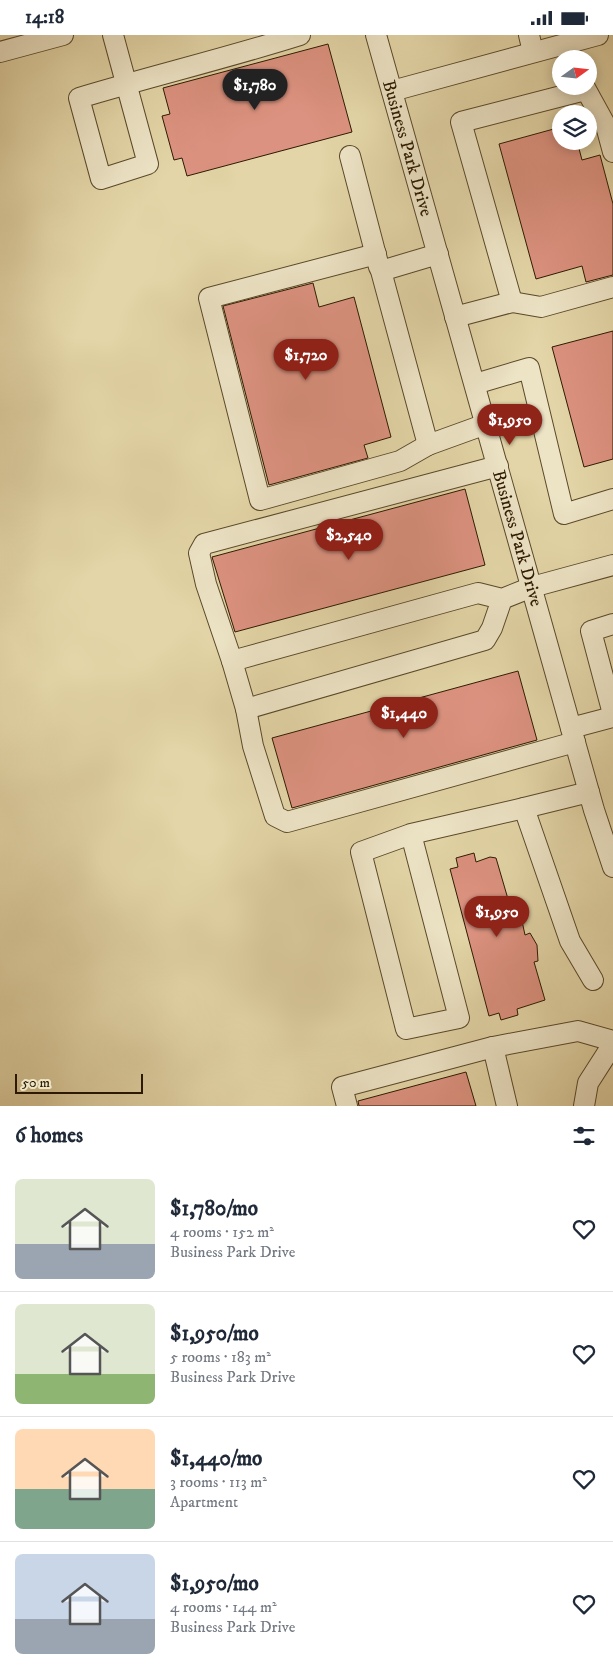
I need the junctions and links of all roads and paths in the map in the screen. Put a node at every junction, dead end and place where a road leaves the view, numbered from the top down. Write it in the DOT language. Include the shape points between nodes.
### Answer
graph roads {
  1 [pos="64,35"];
  2 [pos="113,35"];
  3 [pos="300,35"];
  4 [pos="376,35"];
  5 [pos="598,35"];
  6 [pos="30,39"];
  7 [pos="259,41"];
  8 [pos="531,44"];
  9 [pos="574,50"];
  10 [pos="0,52"];
  11 [pos="126,85"];
  12 [pos="392,91"];
  13 [pos="559,95"];
  14 [pos="588,95"];
  15 [pos="613,152"];
  16 [pos="350,156"];
  17 [pos="438,254"];
  18 [pos="378,263"];
  19 [pos="613,287"];
  20 [pos="512,302"];
  21 [pos="455,317"];
  22 [pos="474,384"];
  23 [pos="486,424"];
  24 [pos="428,445"];
  25 [pos="498,466"];
  26 [pos="613,499"];
  27 [pos="613,565"];
  28 [pos="532,587"];
  29 [pos="502,599"];
  30 [pos="613,624"];
  31 [pos="232,661"];
  32 [pos="246,709"];
  33 [pos="613,716"];
  34 [pos="573,735"];
  35 [pos="589,792"];
  36 [pos="524,808"];
  37 [pos="605,814"];
  38 [pos="410,835"];
  39 [pos="613,867"];
  40 [pos="593,980"];
  41 [pos="613,1043"];
  42 [pos="493,1047"];
  43 [pos="347,1106"];
  44 [pos="507,1106"];
  45 [pos="584,1106"];
  1 -- 6 [label="street"];
  2 -- 11 [label="street"];
  3 -- 7 [label="street"];
  4 -- 12 [label="street, Business Park Drive"];
  5 -- 9 [label="street"];
  6 -- 10 [label="street"];
  7 -- 11 [label="street"];
  8 -- 9 [label="street"];
  8 -- 12 [label="street"];
  11 -- 11 [label="street" via="79,98 101,179 148,164"];
  12 -- 17 [label="street, Business Park Drive"];
  13 -- 20 [label="street" via="461,122"];
  14 -- 15 [label="street" via="606,126"];
  16 -- 18 [label="street"];
  17 -- 18 [label="street"];
  17 -- 21 [label="street, Business Park Drive"];
  18 -- 24 [label="street"];
  18 -- 24 [label="street" via="209,299 260,500 400,461"];
  19 -- 20 [label="street" via="541,307"];
  20 -- 21 [label="street"];
  21 -- 22 [label="street, Business Park Drive"];
  22 -- 23 [label="street, Business Park Drive"];
  22 -- 26 [label="street" via="529,368 564,514"];
  23 -- 24 [label="street"];
  23 -- 25 [label="street, Business Park Drive"];
  25 -- 28 [label="street, Business Park Drive"];
  25 -- 31 [label="street" via="204,544 199,553 206,584"];
  27 -- 28 [label="street"];
  28 -- 29 [label="street"];
  28 -- 34 [label="street, Business Park Drive"];
  29 -- 31 [label="street" via="478,593"];
  29 -- 32 [label="street" via="492,628 484,640"];
  30 -- 33 [label="street" via="591,631"];
  31 -- 32 [label="street"];
  32 -- 34 [label="street" via="253,746 274,816 287,822"];
  33 -- 34 [label="street"];
  34 -- 35 [label="street, Business Park Drive"];
  35 -- 36 [label="street"];
  35 -- 37 [label="street, Business Park Drive"];
  36 -- 38 [label="street"];
  36 -- 40 [label="street" via="570,941"];
  37 -- 39 [label="street, Business Park Drive"];
  38 -- 38 [label="street" via="459,1018 406,1029 361,851"];
  41 -- 42 [label="street" via="578,1031"];
  41 -- 45 [label="street" via="588,1083"];
  42 -- 43 [label="street" via="342,1087"];
  42 -- 44 [label="street"];
}
